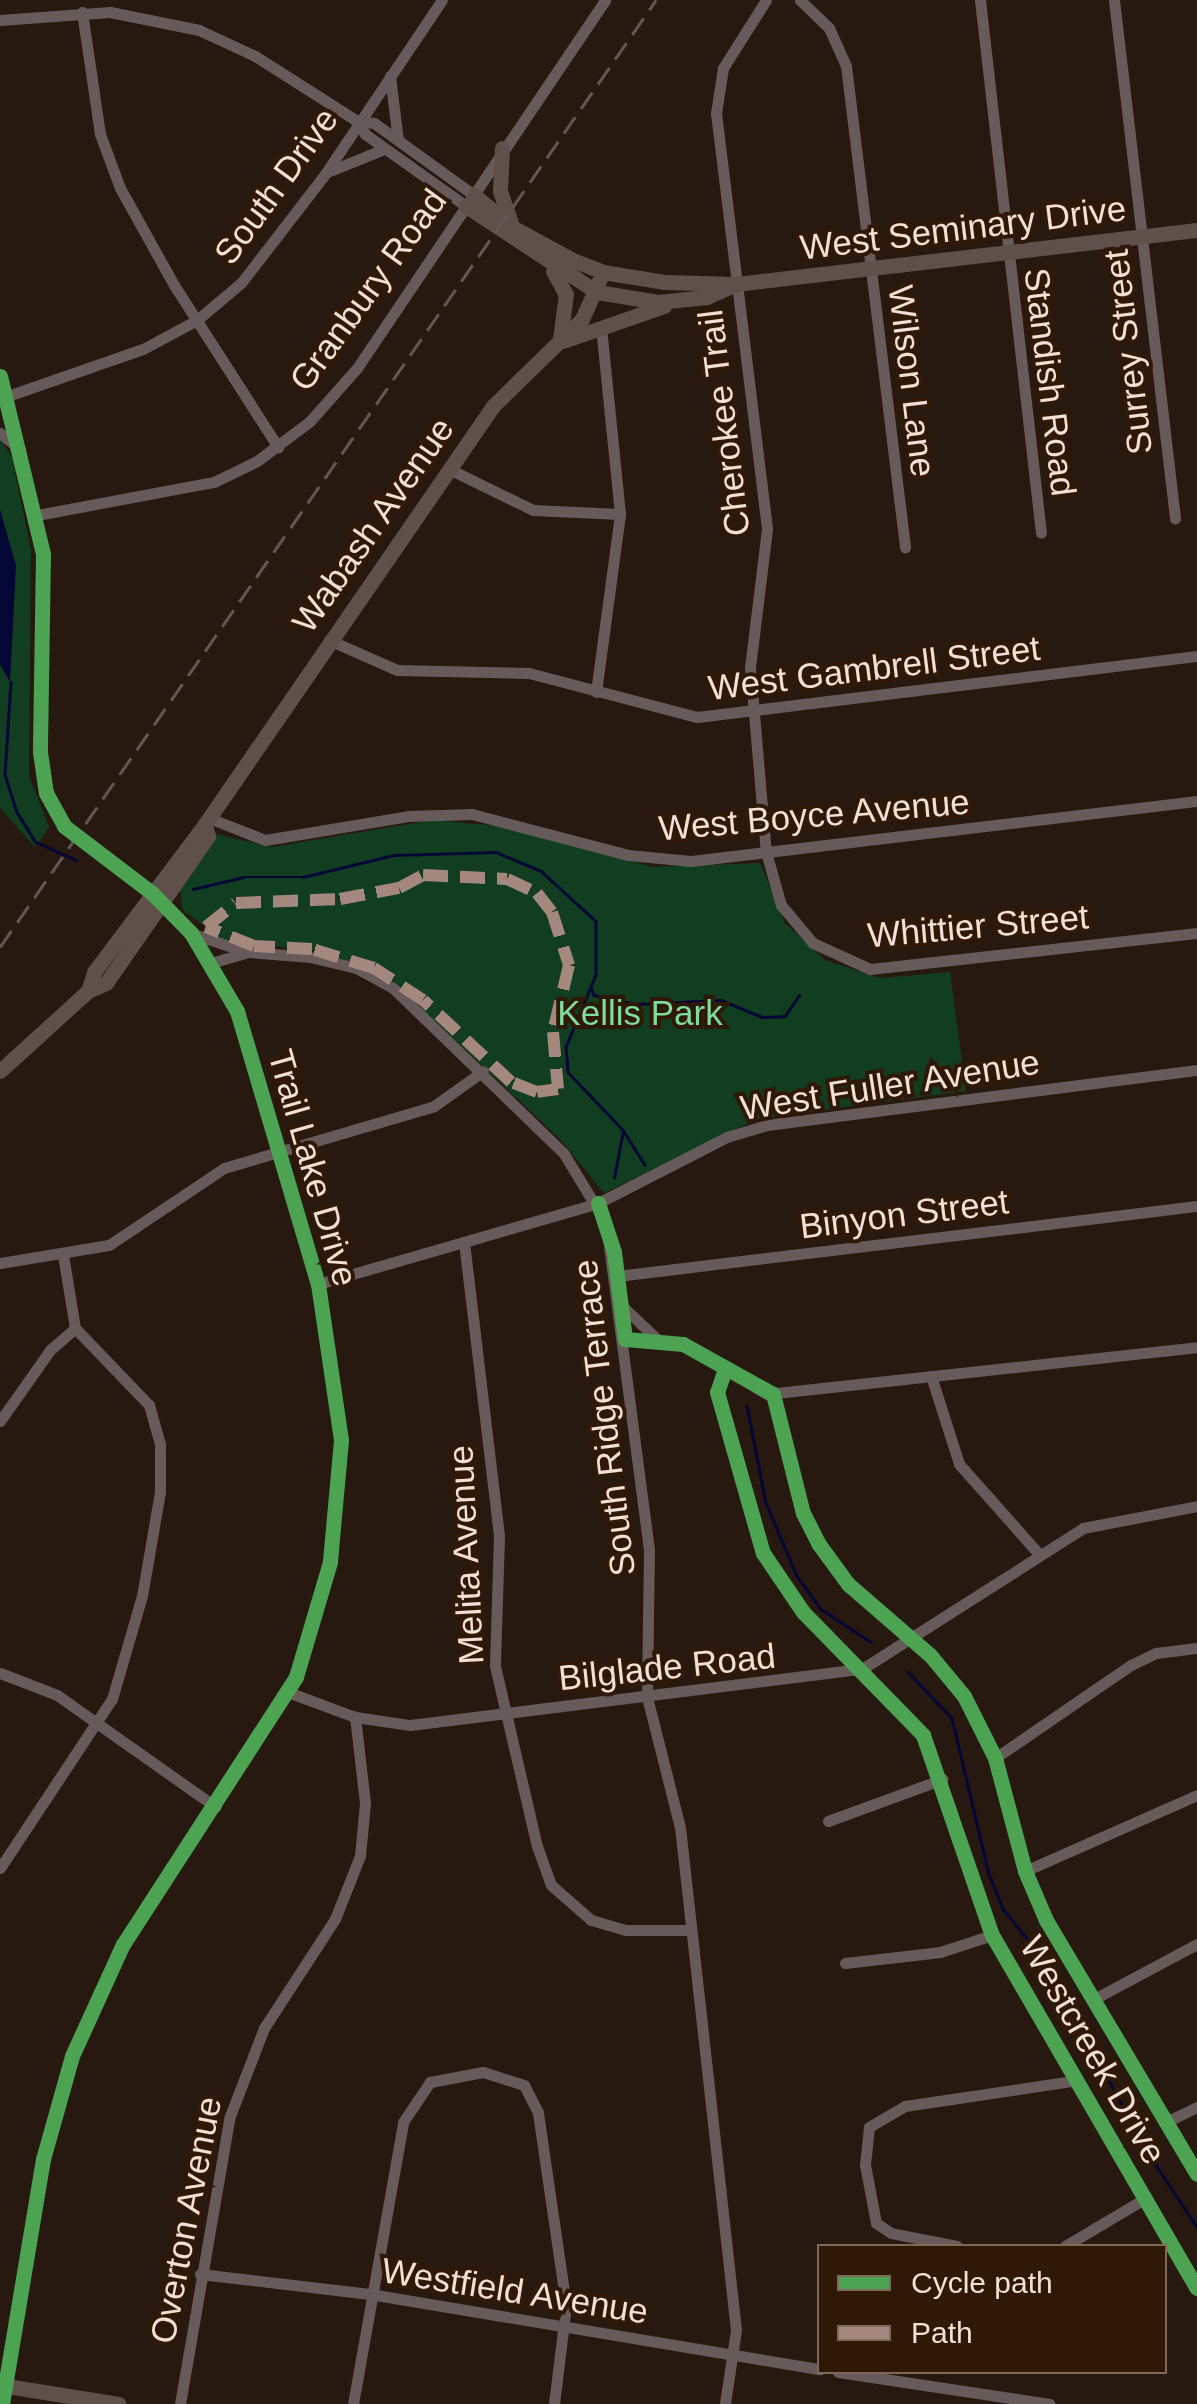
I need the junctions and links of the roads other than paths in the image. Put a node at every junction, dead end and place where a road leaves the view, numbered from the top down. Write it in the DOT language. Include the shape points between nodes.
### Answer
graph roads {
  1 [pos="442,0"];
  2 [pos="605,0"];
  3 [pos="766,0"];
  4 [pos="800,0"];
  5 [pos="980,0"];
  6 [pos="1114,0"];
  7 [pos="82,12"];
  8 [pos="0,20"];
  9 [pos="390,76"];
  10 [pos="358,121"];
  11 [pos="398,140"];
  12 [pos="502,148"];
  13 [pos="384,150"];
  14 [pos="323,177"];
  15 [pos="470,200"];
  16 [pos="512,227"];
  17 [pos="1197,230"];
  18 [pos="1142,237"];
  19 [pos="1007,253"];
  20 [pos="547,262"];
  21 [pos="870,269"];
  22 [pos="603,272"];
  23 [pos="736,284"];
  24 [pos="597,292"];
  25 [pos="683,300"];
  26 [pos="197,320"];
  27 [pos="602,328"];
  28 [pos="560,342"];
  29 [pos="0,376"];
  30 [pos="3,398"];
  31 [pos="0,433"];
  32 [pos="278,447"];
  33 [pos="21,450"];
  34 [pos="450,468"];
  35 [pos="620,514"];
  36 [pos="37,515"];
  37 [pos="1175,518"];
  38 [pos="1041,533"];
  39 [pos="905,547"];
  40 [pos="329,640"];
  41 [pos="1197,656"];
  42 [pos="596,692"];
  43 [pos="753,713"];
  44 [pos="1197,801"];
  45 [pos="207,821"];
  46 [pos="766,852"];
  47 [pos="158,899"];
  48 [pos="191,933"];
  49 [pos="1197,933"];
  50 [pos="249,952"];
  51 [pos="214,962"];
  52 [pos="483,1070"];
  53 [pos="1197,1070"];
  54 [pos="0,1071"];
  55 [pos="279,1151"];
  56 [pos="598,1203"];
  57 [pos="1197,1206"];
  58 [pos="464,1242"];
  59 [pos="63,1255"];
  60 [pos="0,1263"];
  61 [pos="617,1276"];
  62 [pos="318,1284"];
  63 [pos="621,1305"];
  64 [pos="75,1328"];
  65 [pos="656,1338"];
  66 [pos="625,1339"];
  67 [pos="1197,1347"];
  68 [pos="725,1369"];
  69 [pos="931,1376"];
  70 [pos="773,1394"];
  71 [pos="0,1421"];
  72 [pos="1197,1506"];
  73 [pos="1038,1553"];
  74 [pos="915,1642"];
  75 [pos="1197,1648"];
  76 [pos="862,1670"];
  77 [pos="0,1672"];
  78 [pos="284,1692"];
  79 [pos="647,1697"];
  80 [pos="509,1712"];
  81 [pos="355,1717"];
  82 [pos="100,1722"];
  83 [pos="995,1758"];
  84 [pos="943,1779"];
  85 [pos="1197,1795"];
  86 [pos="216,1808"];
  87 [pos="828,1821"];
  88 [pos="0,1868"];
  89 [pos="1025,1871"];
  90 [pos="692,1930"];
  91 [pos="992,1935"];
  92 [pos="1197,1944"];
  93 [pos="845,1963"];
  94 [pos="1094,2000"];
  95 [pos="1073,2080"];
  96 [pos="1197,2107"];
  97 [pos="1166,2122"];
  98 [pos="1197,2174"];
  99 [pos="1144,2199"];
  100 [pos="947,2244"];
  101 [pos="1068,2244"];
  102 [pos="200,2274"];
  103 [pos="1197,2288"];
  104 [pos="370,2294"];
  105 [pos="566,2326"];
  106 [pos="735,2356"];
  107 [pos="817,2369"];
  108 [pos="851,2374"];
  109 [pos="3,2394"];
  110 [pos="82,2398"];
  111 [pos="50,2404"];
  112 [pos="118,2404"];
  113 [pos="180,2404"];
  114 [pos="354,2404"];
  115 [pos="554,2404"];
  116 [pos="726,2404"];
  117 [pos="1050,2404"];
  1 -- 9 [label="street, South Drive"];
  2 -- 12 [label="street, Granbury Road"];
  3 -- 23 [label="street, Cherokee Trail" via="733,48 717,91"];
  4 -- 21 [label="street, Wilson Lane" via="830,28 846,66"];
  5 -- 19 [label="street, Standish Road"];
  6 -- 18 [label="street, Surrey Street"];
  7 -- 8 [label="street, West Seminary Drive"];
  7 -- 10 [label="street, West Seminary Drive" via="199,30 268,62"];
  7 -- 26 [label="street" via="108,156 133,216"];
  9 -- 10 [label="street, South Drive"];
  9 -- 11 [label="street"];
  10 -- 11 [label="street, West Seminary Drive" via="374,123"];
  10 -- 13 [label="street, West Seminary Drive"];
  10 -- 14 [label="street, South Drive"];
  11 -- 15 [label="street, West Seminary Drive"];
  12 -- 15 [label="street, Granbury Road"];
  12 -- 16 [label="main road" via="500,191"];
  13 -- 14 [label="street" via="340,164"];
  13 -- 15 [label="street, West Seminary Drive"];
  14 -- 26 [label="street, South Drive" via="256,268"];
  15 -- 16 [label="main road, West Seminary Drive"];
  15 -- 20 [label="main road, West Seminary Drive"];
  15 -- 32 [label="street, Granbury Road" via="357,368"];
  16 -- 22 [label="main road, West Seminary Drive"];
  17 -- 18 [label="main road, West Seminary Drive"];
  18 -- 19 [label="main road, West Seminary Drive"];
  18 -- 37 [label="street, Surrey Street"];
  19 -- 21 [label="main road, West Seminary Drive"];
  19 -- 38 [label="street, Standish Road"];
  20 -- 24 [label="main road, West Seminary Drive"];
  20 -- 28 [label="main road" via="566,294"];
  21 -- 23 [label="main road, West Seminary Drive"];
  21 -- 39 [label="street, Wilson Lane"];
  22 -- 23 [label="main road, West Seminary Drive"];
  22 -- 24 [label="main road, Wabash Avenue"];
  23 -- 25 [label="main road, West Seminary Drive"];
  23 -- 43 [label="street, Cherokee Trail" via="767,529 750,645"];
  24 -- 25 [label="main road, West Seminary Drive"];
  24 -- 28 [label="main road, Wabash Avenue"];
  25 -- 27 [label="main road"];
  26 -- 30 [label="street, South Drive" via="143,349"];
  26 -- 32 [label="street"];
  27 -- 28 [label="main road"];
  27 -- 35 [label="street"];
  28 -- 34 [label="main road, Wabash Avenue" via="493,406"];
  29 -- 30 [label="street, Trail Lake Drive"];
  30 -- 33 [label="street, Trail Lake Drive"];
  31 -- 33 [label="street"];
  32 -- 36 [label="street, Granbury Road" via="236,474 170,495"];
  33 -- 36 [label="street, Trail Lake Drive"];
  34 -- 35 [label="street" via="534,510"];
  34 -- 40 [label="main road, Wabash Avenue"];
  35 -- 42 [label="street"];
  36 -- 47 [label="street, Trail Lake Drive" via="46,792 70,832"];
  40 -- 42 [label="street, West Gambrell Street" via="397,670 507,670"];
  40 -- 45 [label="main road, Wabash Avenue"];
  41 -- 43 [label="street, West Gambrell Street"];
  42 -- 43 [label="street, West Gambrell Street" via="668,713"];
  43 -- 46 [label="street, Cherokee Trail"];
  44 -- 46 [label="street, West Boyce Avenue"];
  45 -- 46 [label="street, West Boyce Avenue" via="265,840 456,813 643,858"];
  45 -- 47 [label="main road, Wabash Avenue"];
  46 -- 49 [label="street, Whittier Street" via="781,906 796,928 834,956 870,969"];
  47 -- 48 [label="street, Trail Lake Drive"];
  47 -- 54 [label="main road" via="94,972 88,991"];
  48 -- 50 [label="street"];
  48 -- 51 [label="street, Trail Lake Drive"];
  50 -- 51 [label="street, South Ridge Terrace"];
  50 -- 52 [label="street, South Ridge Terrace" via="338,962 371,975 414,1004"];
  51 -- 55 [label="street, Trail Lake Drive" via="237,1011"];
  52 -- 55 [label="street" via="434,1106"];
  52 -- 56 [label="street, South Ridge Terrace" via="564,1154"];
  53 -- 56 [label="street, West Fuller Avenue" via="782,1121 727,1138"];
  55 -- 59 [label="street" via="211,1175 120,1240"];
  55 -- 62 [label="street, Trail Lake Drive"];
  56 -- 58 [label="street, West Fuller Avenue"];
  56 -- 61 [label="street, South Ridge Terrace"];
  57 -- 61 [label="street, Binyon Street"];
  58 -- 62 [label="street, West Fuller Avenue"];
  58 -- 80 [label="street, Melita Avenue" via="500,1536 495,1666"];
  59 -- 60 [label="street"];
  59 -- 64 [label="street"];
  61 -- 63 [label="street, South Ridge Terrace"];
  62 -- 78 [label="street, Trail Lake Drive" via="340,1440 340,1500 307,1645"];
  63 -- 65 [label="street"];
  63 -- 66 [label="street, South Ridge Terrace"];
  64 -- 71 [label="street" via="50,1350"];
  64 -- 82 [label="street" via="149,1404 160,1444 160,1492 142,1596 125,1668"];
  65 -- 66 [label="street"];
  65 -- 68 [label="street" via="683,1344"];
  66 -- 79 [label="street, South Ridge Terrace" via="650,1568 643,1647"];
  67 -- 69 [label="street"];
  68 -- 70 [label="street"];
  68 -- 76 [label="street, Westcreek Drive" via="718,1392 763,1553 803,1612"];
  69 -- 70 [label="street"];
  69 -- 73 [label="street" via="959,1464"];
  70 -- 74 [label="street, Westcreek Drive" via="818,1543 848,1584"];
  72 -- 73 [label="street, Bilglade Road" via="1110,1520"];
  73 -- 74 [label="street, Bilglade Road"];
  74 -- 76 [label="street, Bilglade Road"];
  74 -- 83 [label="street, Westcreek Drive" via="964,1696"];
  75 -- 83 [label="street" via="1156,1653 1131,1665"];
  76 -- 79 [label="street, Bilglade Road"];
  76 -- 84 [label="street, Westcreek Drive" via="915,1723"];
  77 -- 82 [label="street" via="56,1694"];
  78 -- 81 [label="street, Bilglade Road"];
  78 -- 86 [label="street, Trail Lake Drive"];
  79 -- 80 [label="street, Bilglade Road"];
  79 -- 90 [label="street, South Ridge Terrace" via="680,1828"];
  80 -- 81 [label="street, Bilglade Road" via="410,1724"];
  80 -- 90 [label="street, Melita Avenue" via="537,1846 563,1900 609,1927"];
  81 -- 102 [label="street, Overton Avenue" via="364,1803 360,1856 334,1919 280,1996 246,2070 218,2168"];
  82 -- 86 [label="street"];
  82 -- 88 [label="street"];
  83 -- 89 [label="street, Westcreek Drive"];
  84 -- 87 [label="street"];
  84 -- 91 [label="street, Westcreek Drive"];
  85 -- 89 [label="street"];
  86 -- 109 [label="street, Trail Lake Drive" via="123,1944 72,2056 43,2159"];
  89 -- 94 [label="street, Westcreek Drive"];
  90 -- 106 [label="street, South Ridge Terrace"];
  91 -- 93 [label="street" via="940,1952"];
  91 -- 95 [label="street, Westcreek Drive"];
  92 -- 94 [label="street"];
  94 -- 97 [label="street, Westcreek Drive"];
  95 -- 99 [label="street, Westcreek Drive"];
  95 -- 100 [label="street" via="883,2115 864,2136 876,2223 890,2233"];
  96 -- 97 [label="street"];
  97 -- 98 [label="street, Westcreek Drive"];
  99 -- 101 [label="street"];
  99 -- 103 [label="street, Westcreek Drive"];
  102 -- 104 [label="street, Westfield Avenue"];
  102 -- 113 [label="street, Overton Avenue"];
  104 -- 105 [label="street, Westfield Avenue"];
  104 -- 105 [label="street" via="410,2105 442,2076 483,2072 524,2085 538,2113"];
  104 -- 114 [label="street"];
  105 -- 106 [label="street, Westfield Avenue"];
  105 -- 115 [label="street"];
  106 -- 107 [label="street, Westfield Avenue"];
  106 -- 116 [label="street, South Ridge Terrace"];
  108 -- 117 [label="street"];
  109 -- 110 [label="main road"];
  110 -- 111 [label="main road"];
  110 -- 112 [label="main road"];
}
